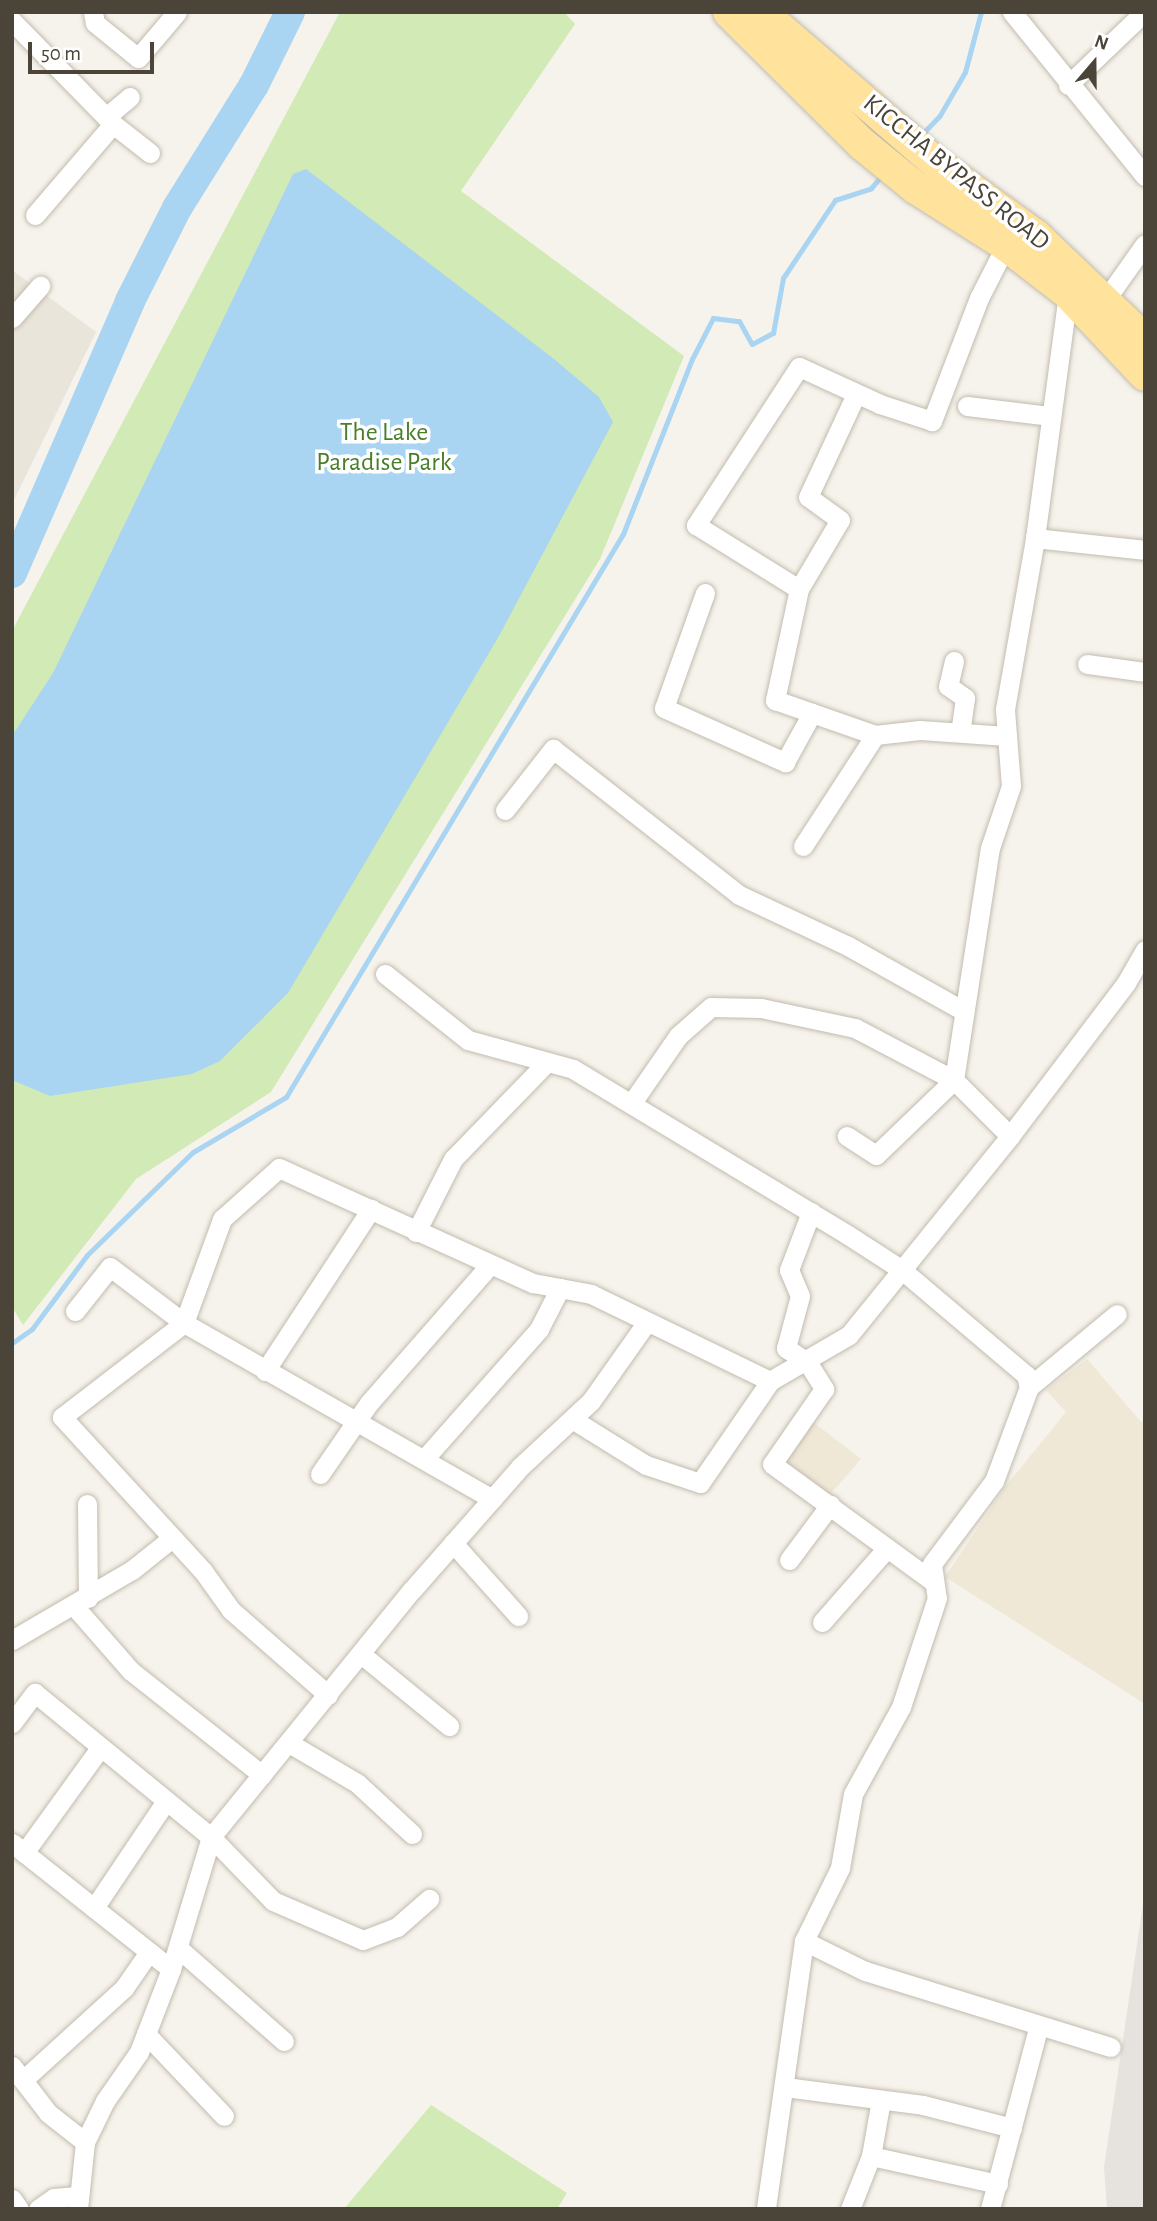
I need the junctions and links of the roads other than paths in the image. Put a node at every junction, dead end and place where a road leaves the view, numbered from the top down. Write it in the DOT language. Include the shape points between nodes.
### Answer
graph roads {
  1 [pos="93,12"];
  2 [pos="177,12"];
  3 [pos="729,12"];
  4 [pos="761,12"];
  5 [pos="1012,12"];
  6 [pos="1141,20"];
  7 [pos="12,21"];
  8 [pos="1068,85"];
  9 [pos="130,97"];
  10 [pos="110,121"];
  11 [pos="150,153"];
  12 [pos="1143,170"];
  13 [pos="35,215"];
  14 [pos="1145,244"];
  15 [pos="1006,245"];
  16 [pos="40,286"];
  17 [pos="1068,293"];
  18 [pos="1106,299"];
  19 [pos="12,318"];
  20 [pos="1145,340"];
  21 [pos="1145,375"];
  22 [pos="856,394"];
  23 [pos="967,406"];
  24 [pos="1051,416"];
  25 [pos="1035,538"];
  26 [pos="1145,550"];
  27 [pos="799,589"];
  28 [pos="705,593"];
  29 [pos="954,661"];
  30 [pos="1087,664"];
  31 [pos="1145,672"];
  32 [pos="812,713"];
  33 [pos="960,732"];
  34 [pos="875,735"];
  35 [pos="1007,736"];
  36 [pos="505,810"];
  37 [pos="803,846"];
  38 [pos="1145,950"];
  39 [pos="385,974"];
  40 [pos="964,1011"];
  41 [pos="547,1062"];
  42 [pos="954,1080"];
  43 [pos="631,1104"];
  44 [pos="847,1136"];
  45 [pos="1010,1136"];
  46 [pos="371,1209"];
  47 [pos="811,1212"];
  48 [pos="416,1232"];
  49 [pos="490,1265"];
  50 [pos="902,1270"];
  51 [pos="560,1288"];
  52 [pos="75,1311"];
  53 [pos="1118,1314"];
  54 [pos="647,1322"];
  55 [pos="184,1323"];
  56 [pos="808,1363"];
  57 [pos="265,1371"];
  58 [pos="770,1381"];
  59 [pos="1029,1387"];
  60 [pos="572,1419"];
  61 [pos="355,1423"];
  62 [pos="425,1458"];
  63 [pos="320,1474"];
  64 [pos="492,1499"];
  65 [pos="88,1504"];
  66 [pos="830,1505"];
  67 [pos="172,1538"];
  68 [pos="453,1543"];
  69 [pos="887,1548"];
  70 [pos="789,1559"];
  71 [pos="934,1581"];
  72 [pos="81,1602"];
  73 [pos="518,1616"];
  74 [pos="822,1622"];
  75 [pos="12,1640"];
  76 [pos="361,1654"];
  77 [pos="328,1695"];
  78 [pos="12,1723"];
  79 [pos="449,1726"];
  80 [pos="289,1743"];
  81 [pos="100,1748"];
  82 [pos="262,1775"];
  83 [pos="166,1801"];
  84 [pos="412,1834"];
  85 [pos="211,1837"];
  86 [pos="18,1848"];
  87 [pos="429,1899"];
  88 [pos="94,1908"];
  89 [pos="804,1941"];
  90 [pos="178,1948"];
  91 [pos="149,1952"];
  92 [pos="171,1969"];
  93 [pos="1038,2028"];
  94 [pos="146,2034"];
  95 [pos="284,2040"];
  96 [pos="1110,2047"];
  97 [pos="18,2073"];
  98 [pos="785,2087"];
  99 [pos="881,2100"];
  100 [pos="224,2116"];
  101 [pos="1012,2128"];
  102 [pos="85,2142"];
  103 [pos="871,2156"];
  104 [pos="998,2184"];
  105 [pos="12,2199"];
  106 [pos="78,2202"];
  107 [pos="19,2209"];
  108 [pos="38,2209"];
  109 [pos="766,2209"];
  110 [pos="850,2209"];
  111 [pos="990,2209"];
  1 -- 2 [label="street" via="95,23 138,58"];
  3 -- 15 [label="main road" via="862,144 916,188"];
  4 -- 18 [label="main road, KICCHA BYPASS ROAD" via="937,164 1036,236"];
  5 -- 8 [label="street"];
  6 -- 8 [label="street"];
  7 -- 10 [label="street"];
  8 -- 12 [label="street"];
  9 -- 10 [label="street"];
  10 -- 11 [label="street"];
  10 -- 13 [label="street"];
  14 -- 18 [label="street"];
  15 -- 17 [label="main road"];
  15 -- 22 [label="street" via="979,298 932,421"];
  16 -- 19 [label="street"];
  17 -- 21 [label="main road"];
  17 -- 24 [label="street"];
  18 -- 20 [label="main road, KICCHA BYPASS ROAD"];
  22 -- 27 [label="street" via="808,497 840,520"];
  22 -- 27 [label="street" via="799,367 696,525"];
  23 -- 24 [label="street"];
  24 -- 25 [label="street"];
  25 -- 26 [label="street"];
  25 -- 35 [label="street" via="1006,709"];
  27 -- 32 [label="street" via="775,700"];
  28 -- 32 [label="street" via="664,708 785,762"];
  29 -- 33 [label="street" via="948,686 965,698"];
  30 -- 31 [label="street"];
  32 -- 34 [label="street"];
  33 -- 34 [label="street"];
  33 -- 35 [label="street"];
  34 -- 37 [label="street"];
  35 -- 40 [label="street" via="1011,786 990,848"];
  36 -- 40 [label="street" via="554,749 739,895 848,946"];
  38 -- 45 [label="street" via="1126,983"];
  39 -- 41 [label="street" via="468,1040"];
  40 -- 42 [label="street"];
  41 -- 43 [label="street" via="572,1069"];
  41 -- 48 [label="street" via="453,1159"];
  42 -- 43 [label="street" via="855,1028 761,1008 711,1007 678,1036"];
  42 -- 44 [label="street" via="876,1155"];
  42 -- 45 [label="street"];
  43 -- 47 [label="street"];
  45 -- 50 [label="street"];
  46 -- 48 [label="street"];
  46 -- 55 [label="street" via="279,1168 222,1219"];
  46 -- 57 [label="street"];
  47 -- 50 [label="street"];
  47 -- 56 [label="street" via="789,1270 800,1296 786,1348"];
  48 -- 49 [label="street"];
  49 -- 51 [label="street"];
  49 -- 61 [label="street"];
  50 -- 56 [label="street" via="849,1335"];
  50 -- 59 [label="street" via="1026,1375"];
  51 -- 54 [label="street" via="591,1294"];
  51 -- 62 [label="street" via="539,1329"];
  52 -- 55 [label="street" via="110,1267"];
  53 -- 59 [label="street"];
  54 -- 58 [label="street"];
  54 -- 60 [label="street" via="591,1401"];
  55 -- 57 [label="street"];
  55 -- 67 [label="street" via="62,1417"];
  56 -- 58 [label="street"];
  56 -- 66 [label="street" via="824,1389 772,1464"];
  57 -- 61 [label="street"];
  58 -- 60 [label="street" via="699,1483 646,1465"];
  59 -- 71 [label="street" via="994,1481 932,1564"];
  60 -- 64 [label="street"];
  61 -- 62 [label="street"];
  61 -- 63 [label="street"];
  62 -- 64 [label="street"];
  64 -- 68 [label="street"];
  65 -- 72 [label="street"];
  66 -- 69 [label="street"];
  66 -- 70 [label="street"];
  67 -- 72 [label="street"];
  67 -- 77 [label="street" via="231,1610"];
  68 -- 73 [label="street"];
  68 -- 76 [label="street"];
  69 -- 71 [label="street"];
  69 -- 74 [label="street"];
  71 -- 89 [label="street" via="937,1598 901,1707 853,1794 840,1868"];
  72 -- 75 [label="street"];
  72 -- 82 [label="street" via="131,1671"];
  76 -- 77 [label="street"];
  76 -- 79 [label="street"];
  77 -- 80 [label="street"];
  78 -- 81 [label="street" via="35,1693"];
  80 -- 82 [label="street"];
  80 -- 84 [label="street" via="356,1783"];
  81 -- 83 [label="street"];
  81 -- 86 [label="street"];
  82 -- 85 [label="street"];
  83 -- 85 [label="street"];
  83 -- 88 [label="street"];
  85 -- 87 [label="street" via="273,1901 363,1940 397,1927"];
  85 -- 90 [label="street"];
  86 -- 88 [label="street"];
  88 -- 91 [label="street"];
  89 -- 93 [label="street" via="865,1971"];
  89 -- 98 [label="street"];
  90 -- 92 [label="street"];
  90 -- 95 [label="street"];
  91 -- 92 [label="street"];
  91 -- 97 [label="street" via="124,1987"];
  92 -- 94 [label="street"];
  93 -- 96 [label="street"];
  93 -- 101 [label="street"];
  94 -- 100 [label="street"];
  94 -- 102 [label="street"];
  97 -- 102 [label="street" via="48,2113"];
  98 -- 99 [label="street"];
  98 -- 109 [label="street"];
  99 -- 101 [label="street"];
  99 -- 103 [label="street"];
  101 -- 104 [label="street"];
  102 -- 106 [label="street"];
  103 -- 104 [label="street"];
  103 -- 110 [label="street"];
  104 -- 111 [label="street"];
  105 -- 107 [label="street"];
  106 -- 108 [label="street" via="54,2198"];
}
